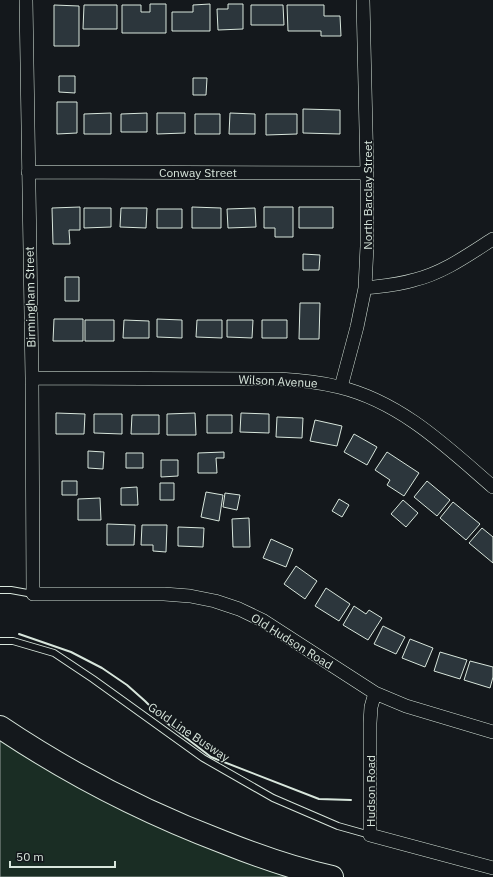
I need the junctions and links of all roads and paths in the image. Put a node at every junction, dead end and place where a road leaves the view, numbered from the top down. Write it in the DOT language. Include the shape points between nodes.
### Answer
graph roads {
  1 [pos="26,0"];
  2 [pos="363,0"];
  3 [pos="28,172"];
  4 [pos="367,173"];
  5 [pos="493,239"];
  6 [pos="365,288"];
  7 [pos="32,378"];
  8 [pos="341,387"];
  9 [pos="493,487"];
  10 [pos="0,590"];
  11 [pos="32,594"];
  12 [pos="0,641"];
  13 [pos="375,693"];
  14 [pos="0,727"];
  15 [pos="493,732"];
  16 [pos="370,835"];
  17 [pos="493,868"];
  18 [pos="332,877"];
  1 -- 3 [label="street, Birmingham Street"];
  2 -- 4 [label="street, North Barclay Street"];
  3 -- 4 [label="street, Conway Street"];
  3 -- 7 [label="street, Birmingham Street"];
  4 -- 6 [label="street, North Barclay Street"];
  5 -- 6 [label="street" via="435,273 389,286"];
  6 -- 8 [label="street, North Barclay Street"];
  7 -- 8 [label="street, Wilson Avenue" via="279,379 311,381"];
  7 -- 11 [label="street, Birmingham Street"];
  8 -- 9 [label="street, Wilson Avenue" via="365,395 410,419 438,439"];
  10 -- 11 [label="lane"];
  11 -- 13 [label="street, Old Hudson Road" via="164,594 215,601 262,620"];
  12 -- 16 [label="lane, Gold Line Busway" via="13,641 54,654 204,758 267,795 338,826"];
  13 -- 15 [label="street, Old Hudson Road" via="406,706"];
  13 -- 16 [label="street, Hudson Road" via="370,723"];
  14 -- 18 [label="highway" via="79,776 188,829 254,854"];
  16 -- 17 [label="street, Hudson Road"];
}
